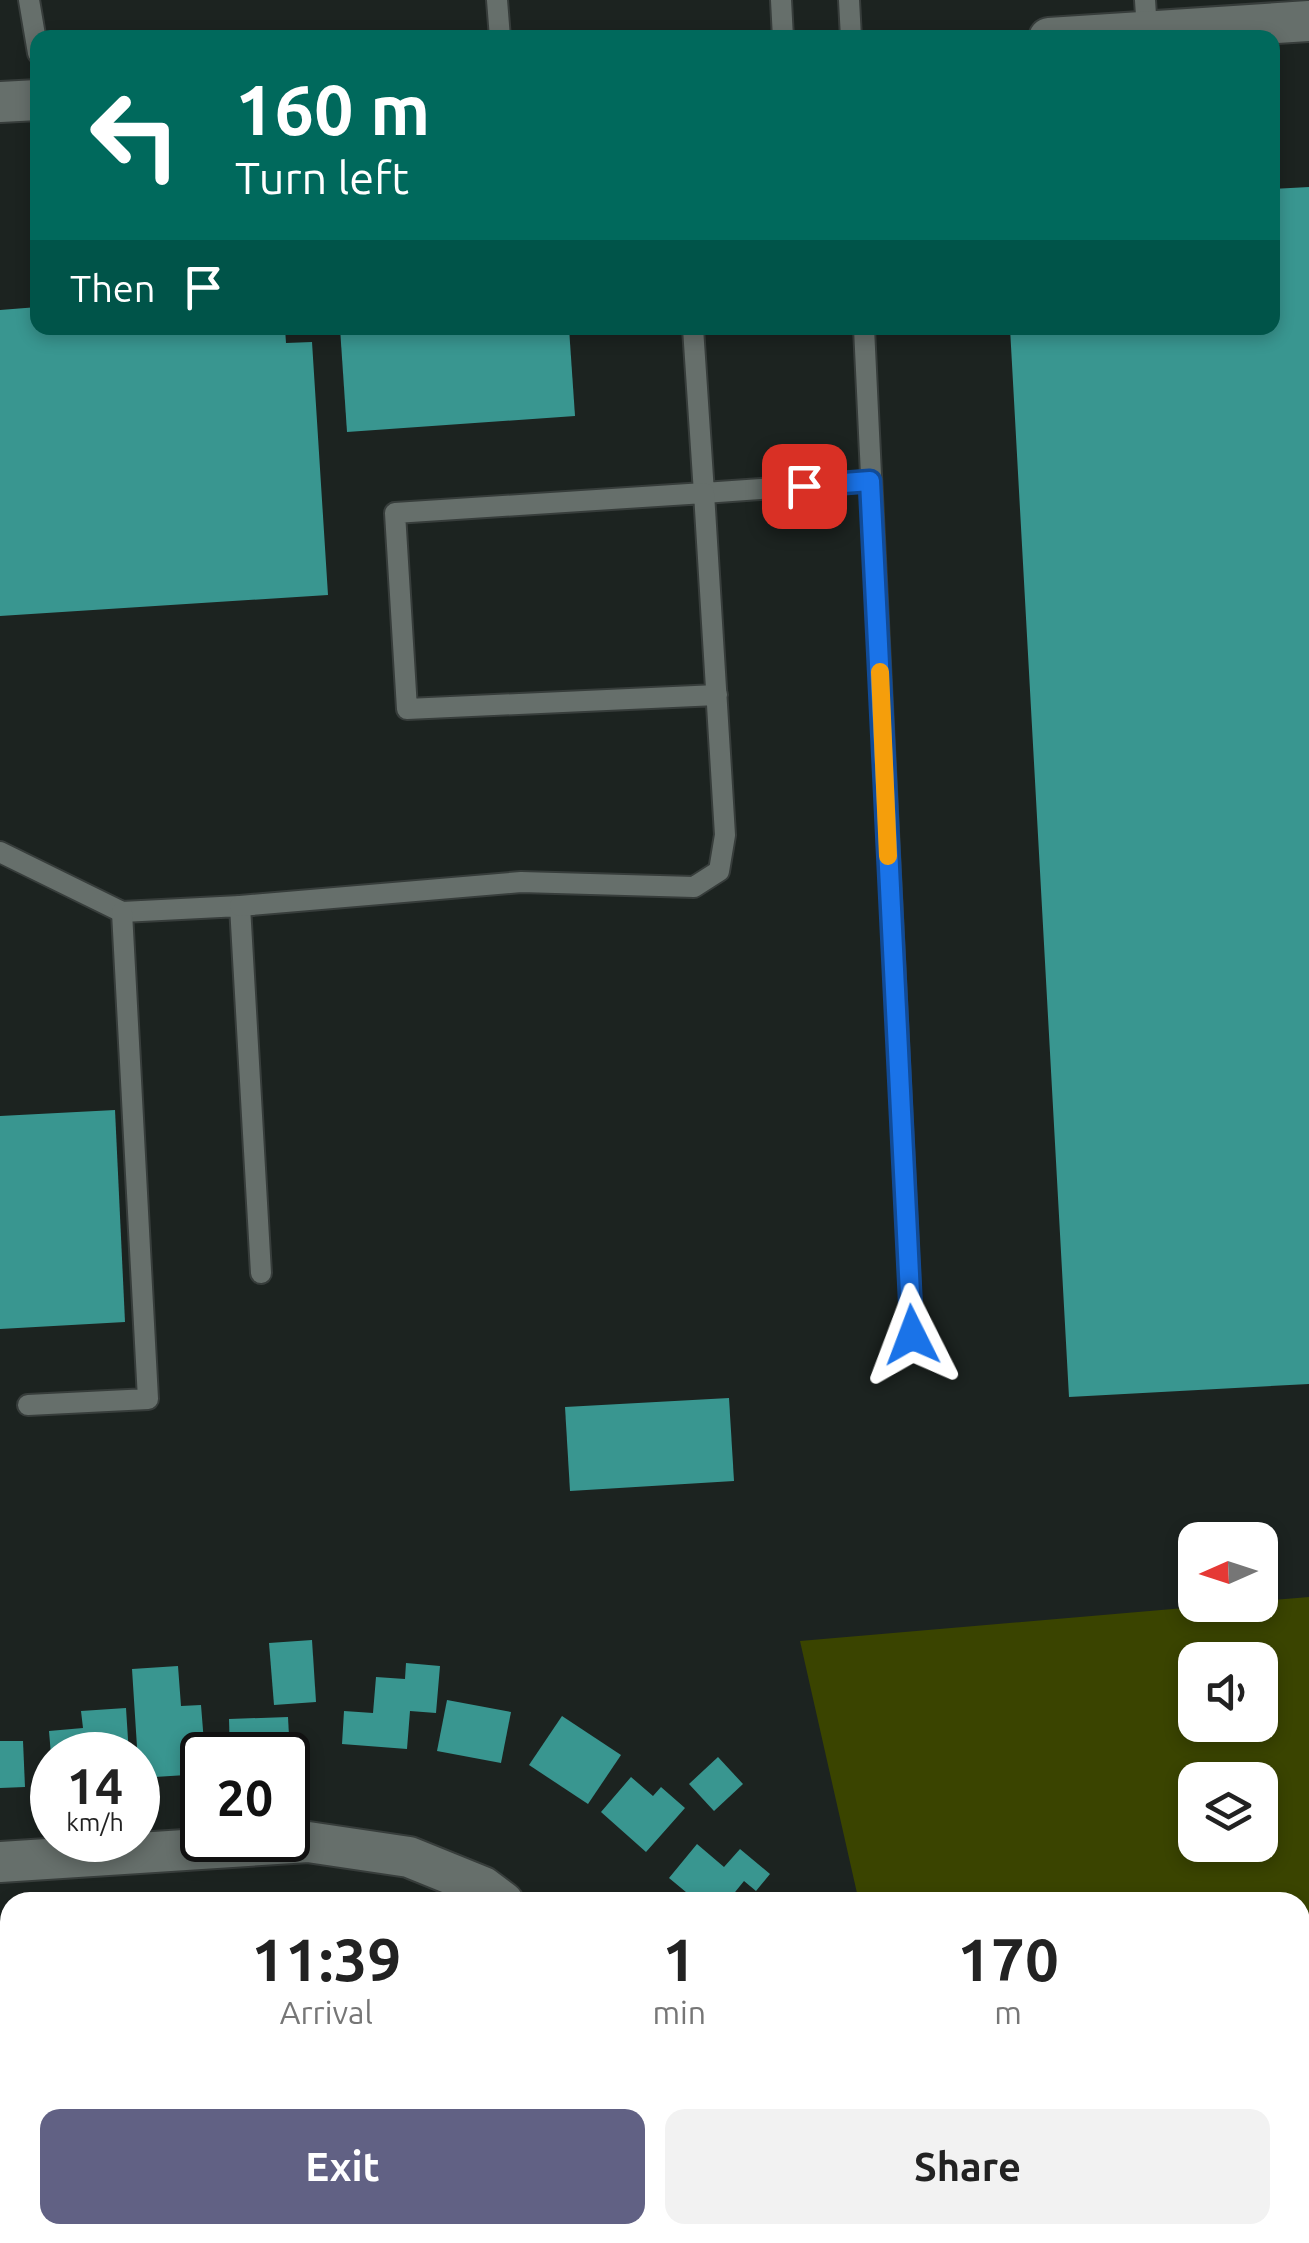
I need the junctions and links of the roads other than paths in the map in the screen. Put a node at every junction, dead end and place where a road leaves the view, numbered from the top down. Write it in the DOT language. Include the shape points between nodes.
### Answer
graph roads {
  1 [pos="29,0"];
  2 [pos="497,0"];
  3 [pos="781,0"];
  4 [pos="850,0"];
  5 [pos="1146,16"];
  6 [pos="1309,21"];
  7 [pos="34,30"];
  8 [pos="499,30"];
  9 [pos="783,30"];
  10 [pos="851,30"];
  11 [pos="1084,30"];
  12 [pos="30,100"];
  13 [pos="0,102"];
  14 [pos="693,335"];
  15 [pos="864,335"];
  16 [pos="870,481"];
  17 [pos="704,493"];
  18 [pos="716,695"];
  19 [pos="0,852"];
  20 [pos="240,906"];
  21 [pos="122,912"];
  22 [pos="261,1274"];
  23 [pos="912,1335"];
  24 [pos="28,1405"];
  25 [pos="0,1862"];
  26 [pos="489,1892"];
  1 -- 7 [label="lane"];
  2 -- 8 [label="lane"];
  3 -- 9 [label="lane"];
  4 -- 10 [label="lane"];
  5 -- 6 [label="street"];
  5 -- 11 [label="street"];
  12 -- 13 [label="street"];
  14 -- 17 [label="lane"];
  15 -- 16 [label="lane"];
  16 -- 17 [label="lane"];
  16 -- 23 [label="lane"];
  17 -- 18 [label="lane"];
  17 -- 18 [label="lane" via="395,513 407,709"];
  18 -- 20 [label="lane" via="725,836 719,871 694,888 521,882"];
  19 -- 21 [label="lane"];
  20 -- 21 [label="lane"];
  20 -- 22 [label="lane"];
  21 -- 24 [label="lane" via="148,1399"];
  25 -- 26 [label="street" via="308,1842 409,1857"];
}
